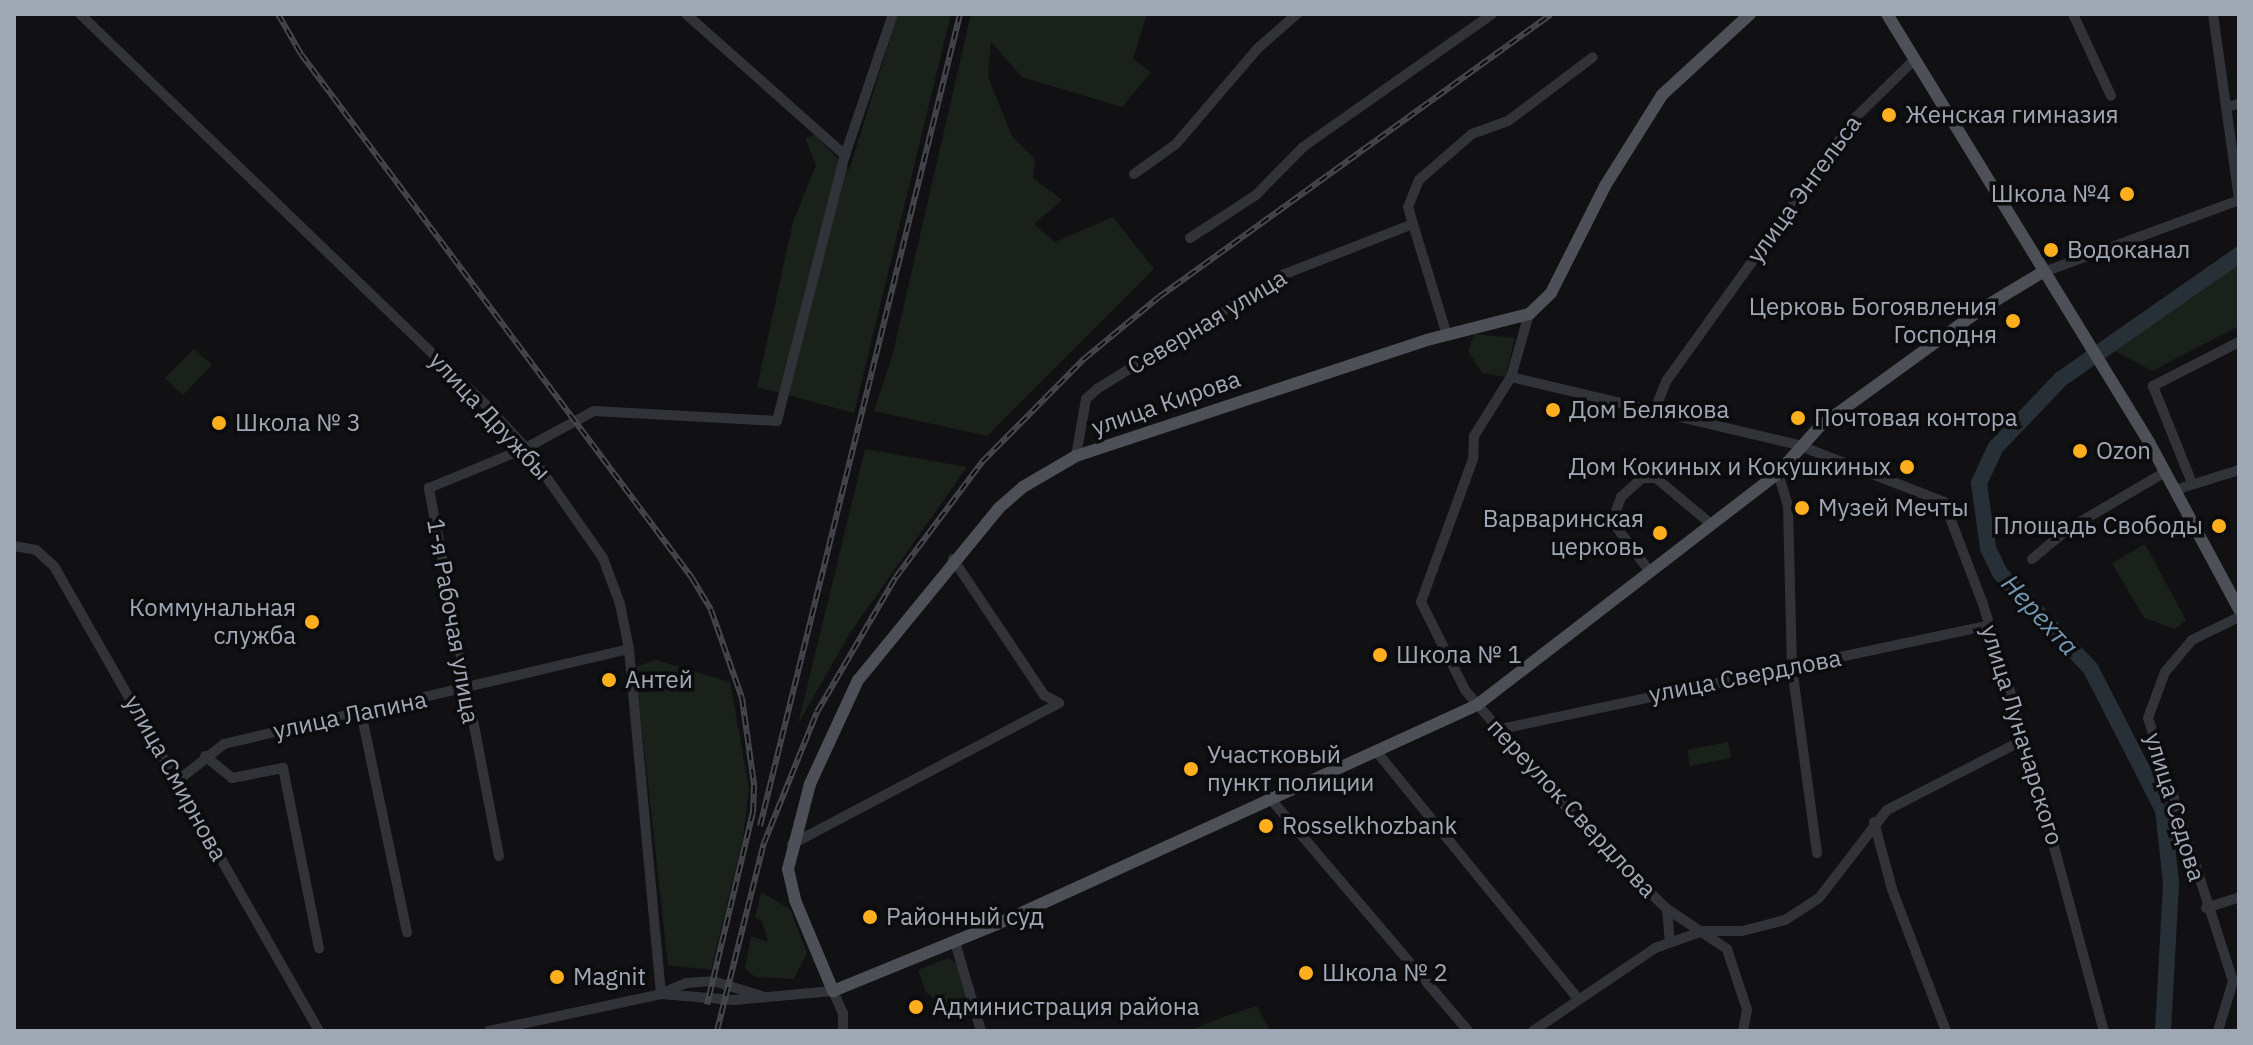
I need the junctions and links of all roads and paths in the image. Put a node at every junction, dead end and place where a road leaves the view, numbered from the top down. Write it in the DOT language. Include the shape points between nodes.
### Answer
graph roads {
  1 [pos="80,14"];
  2 [pos="686,14"];
  3 [pos="893,14"];
  4 [pos="1297,14"];
  5 [pos="1492,14"];
  6 [pos="1750,14"];
  7 [pos="1887,14"];
  8 [pos="2073,14"];
  9 [pos="2213,14"];
  10 [pos="1593,57"];
  11 [pos="1914,60"];
  12 [pos="2111,96"];
  13 [pos="2239,104"];
  14 [pos="2226,107"];
  15 [pos="845,155"];
  16 [pos="1134,174"];
  17 [pos="2239,200"];
  18 [pos="1413,224"];
  19 [pos="1190,238"];
  20 [pos="2041,273"];
  21 [pos="1529,314"];
  22 [pos="1447,335"];
  23 [pos="2239,342"];
  24 [pos="1511,377"];
  25 [pos="1655,409"];
  26 [pos="1798,445"];
  27 [pos="526,448"];
  28 [pos="1076,456"];
  29 [pos="2239,470"];
  30 [pos="2165,472"];
  31 [pos="1778,473"];
  32 [pos="2192,483"];
  33 [pos="2175,490"];
  34 [pos="1711,524"];
  35 [pos="14,546"];
  36 [pos="953,559"];
  37 [pos="2032,559"];
  38 [pos="1650,572"];
  39 [pos="2234,595"];
  40 [pos="2239,609"];
  41 [pos="2239,617"];
  42 [pos="1990,625"];
  43 [pos="629,649"];
  44 [pos="1792,668"];
  45 [pos="465,690"];
  46 [pos="1477,705"];
  47 [pos="361,712"];
  48 [pos="1501,729"];
  49 [pos="2025,739"];
  50 [pos="1376,751"];
  51 [pos="205,756"];
  52 [pos="176,782"];
  53 [pos="1269,797"];
  54 [pos="1874,822"];
  55 [pos="791,844"];
  56 [pos="1817,853"];
  57 [pos="499,856"];
  58 [pos="2239,897"];
  59 [pos="2206,908"];
  60 [pos="1667,909"];
  61 [pos="1703,931"];
  62 [pos="407,932"];
  63 [pos="955,942"];
  64 [pos="1670,942"];
  65 [pos="319,948"];
  66 [pos="833,991"];
  67 [pos="661,994"];
  68 [pos="1578,999"];
  69 [pos="319,1031"];
  70 [pos="489,1031"];
  71 [pos="843,1031"];
  72 [pos="981,1031"];
  73 [pos="1468,1031"];
  74 [pos="1533,1031"];
  75 [pos="1743,1031"];
  76 [pos="1946,1031"];
  77 [pos="2104,1031"];
  78 [pos="2218,1031"];
  1 -- 27 [label="street, улица Дружбы"];
  2 -- 15 [label="street"];
  3 -- 15 [label="street"];
  4 -- 16 [label="street" via="1257,49 1176,144"];
  5 -- 19 [label="street" via="1303,147 1256,195"];
  6 -- 21 [label="main road" via="1662,95 1605,186 1551,293"];
  7 -- 11 [label="main road"];
  8 -- 12 [label="street"];
  9 -- 14 [label="street"];
  10 -- 18 [label="street" via="1508,121 1472,134 1419,180 1408,207"];
  11 -- 20 [label="main road"];
  11 -- 25 [label="street, улица Энгельса" via="1856,117 1667,380"];
  13 -- 14 [label="street"];
  14 -- 17 [label="street"];
  15 -- 27 [label="street" via="777,421 594,411"];
  17 -- 20 [label="street"];
  18 -- 22 [label="street"];
  18 -- 28 [label="street, Северная улица" via="1277,277 1097,389 1086,399"];
  20 -- 26 [label="main road" via="1983,308"];
  20 -- 30 [label="main road"];
  21 -- 22 [label="main road, улица Кирова"];
  21 -- 24 [label="street, переулок Свердлова"];
  22 -- 28 [label="main road, улица Кирова"];
  23 -- 32 [label="street" via="2158,381 2152,393"];
  24 -- 25 [label="street, улица Луначарского"];
  24 -- 46 [label="street, переулок Свердлова" via="1474,436 1473,459 1421,602"];
  25 -- 26 [label="street, улица Луначарского"];
  26 -- 31 [label="main road"];
  26 -- 42 [label="street, улица Луначарского" via="1944,502"];
  27 -- 43 [label="street, улица Дружбы" via="603,558"];
  27 -- 45 [label="street, 1-я Рабочая улица" via="429,488"];
  28 -- 36 [label="main road, улица Кирова" via="1023,487"];
  29 -- 32 [label="street"];
  30 -- 33 [label="main road"];
  30 -- 37 [label="street" via="2068,529"];
  31 -- 34 [label="main road"];
  31 -- 44 [label="street" via="1788,506"];
  32 -- 33 [label="street"];
  33 -- 39 [label="main road"];
  34 -- 38 [label="main road"];
  34 -- 38 [label="street" via="1656,478 1642,478 1621,497 1612,521"];
  35 -- 52 [label="street, улица Смирнова" via="36,550 54,566"];
  36 -- 55 [label="main road, улица Кирова" via="858,680 826,742"];
  36 -- 55 [label="street" via="1044,695 1059,703"];
  38 -- 46 [label="main road"];
  39 -- 40 [label="main road"];
  41 -- 59 [label="street, улица Седова" via="2192,640 2165,672 2148,718"];
  42 -- 44 [label="street, улица Свердлова"];
  42 -- 49 [label="street, улица Луначарского"];
  43 -- 45 [label="street, улица Лапина"];
  43 -- 67 [label="street, улица Дружбы"];
  44 -- 48 [label="street, улица Свердлова" via="1629,698"];
  44 -- 56 [label="street"];
  45 -- 47 [label="street, улица Лапина"];
  45 -- 57 [label="street, 1-я Рабочая улица"];
  46 -- 48 [label="street, переулок Свердлова"];
  46 -- 50 [label="main road"];
  47 -- 51 [label="street, улица Лапина" via="224,744"];
  47 -- 62 [label="street"];
  48 -- 60 [label="street, переулок Свердлова" via="1585,829"];
  49 -- 54 [label="street" via="1887,810"];
  49 -- 77 [label="street, улица Луначарского"];
  50 -- 53 [label="main road"];
  50 -- 68 [label="street"];
  51 -- 52 [label="street, улица Лапина"];
  51 -- 65 [label="street" via="232,778 283,768"];
  52 -- 69 [label="street, улица Смирнова"];
  53 -- 63 [label="main road"];
  53 -- 73 [label="street"];
  54 -- 61 [label="street" via="1819,898 1785,920 1742,931"];
  54 -- 76 [label="street" via="1892,889"];
  55 -- 66 [label="main road, улица Кирова" via="788,869 795,900"];
  58 -- 59 [label="street"];
  59 -- 78 [label="street, улица Седова" via="2233,981"];
  60 -- 61 [label="street, переулок Свердлова"];
  60 -- 64 [label="street"];
  61 -- 64 [label="street"];
  61 -- 75 [label="street, переулок Свердлова" via="1734,962 1747,1010"];
  63 -- 66 [label="main road"];
  63 -- 72 [label="street"];
  64 -- 68 [label="street"];
  66 -- 67 [label="street" via="771,999 713,981 686,983"];
  66 -- 71 [label="street" via="843,1013"];
  67 -- 70 [label="street"];
  68 -- 74 [label="street"];
}
